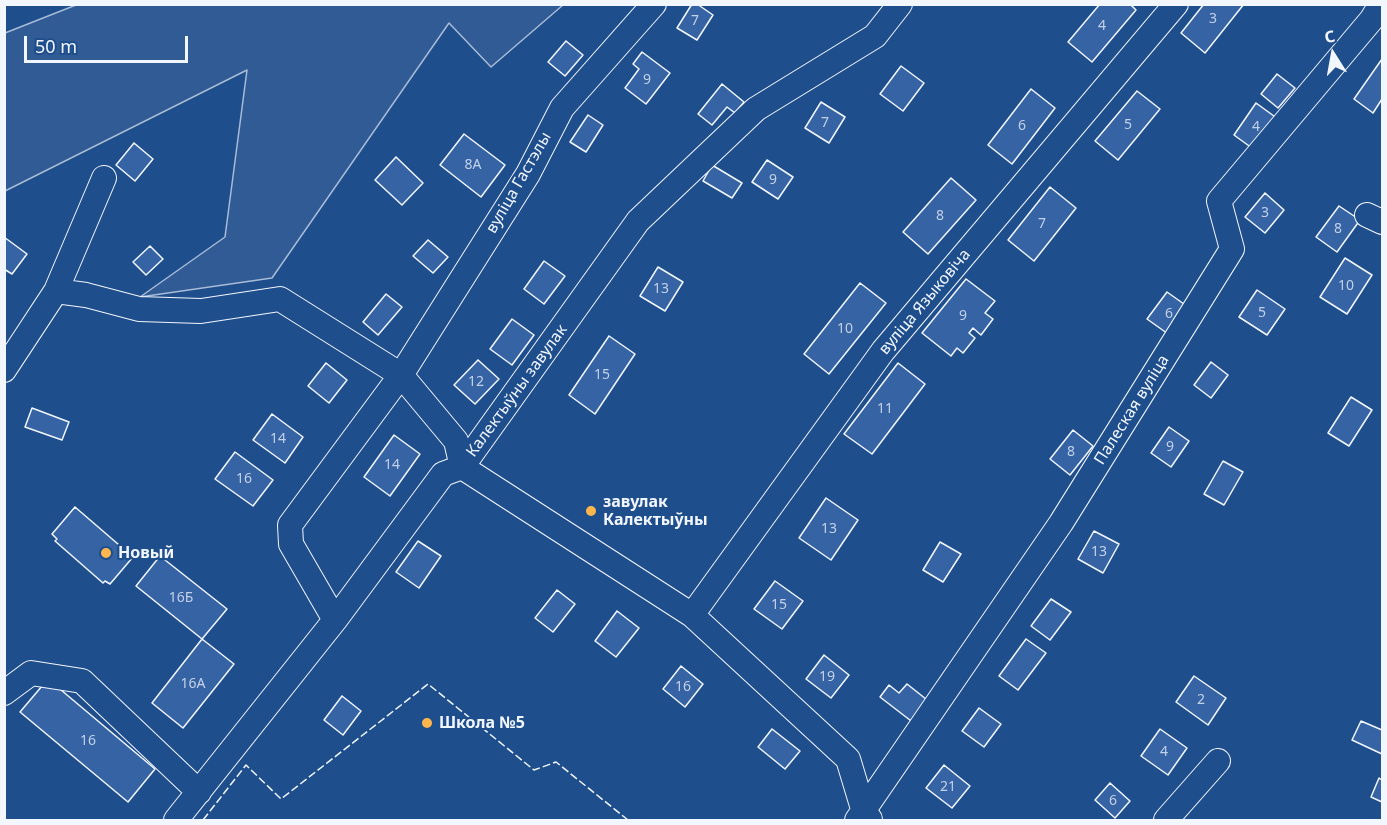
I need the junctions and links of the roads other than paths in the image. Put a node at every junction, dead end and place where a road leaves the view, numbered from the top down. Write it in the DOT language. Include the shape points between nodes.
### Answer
graph roads {
  1 [pos="654,4"];
  2 [pos="900,4"];
  3 [pos="1176,4"];
  4 [pos="1381,4"];
  5 [pos="104,178"];
  6 [pos="56,291"];
  7 [pos="4,370"];
  8 [pos="401,375"];
  9 [pos="462,467"];
  10 [pos="692,615"];
  11 [pos="335,620"];
  12 [pos="4,693"];
  13 [pos="1218,761"];
  14 [pos="199,792"];
  15 [pos="864,818"];
  16 [pos="176,820"];
  17 [pos="1166,820"];
  1 -- 8 [label="street, вуліца Гастэлы" via="562,108 528,174"];
  2 -- 9 [label="street, Калектыўны завулак" via="876,36 756,109 638,220"];
  3 -- 10 [label="street, вуліца Языковіча" via="883,351"];
  4 -- 15 [label="street, Палеская вуліца" via="1219,201 1232,249 1061,523"];
  5 -- 6 [label="street"];
  6 -- 7 [label="street"];
  6 -- 8 [label="street" via="139,309 201,311 280,299"];
  8 -- 9 [label="street" via="456,441"];
  8 -- 11 [label="street, вуліца Гастэлы" via="290,525 291,544"];
  9 -- 10 [label="street"];
  9 -- 11 [label="street, Калектыўны завулак" via="443,474"];
  10 -- 15 [label="street" via="848,759"];
  11 -- 14 [label="street, Калектыўны завулак"];
  12 -- 14 [label="street" via="32,673 82,681"];
  13 -- 17 [label="street"];
  14 -- 16 [label="street, Калектыўны завулак"];
}
